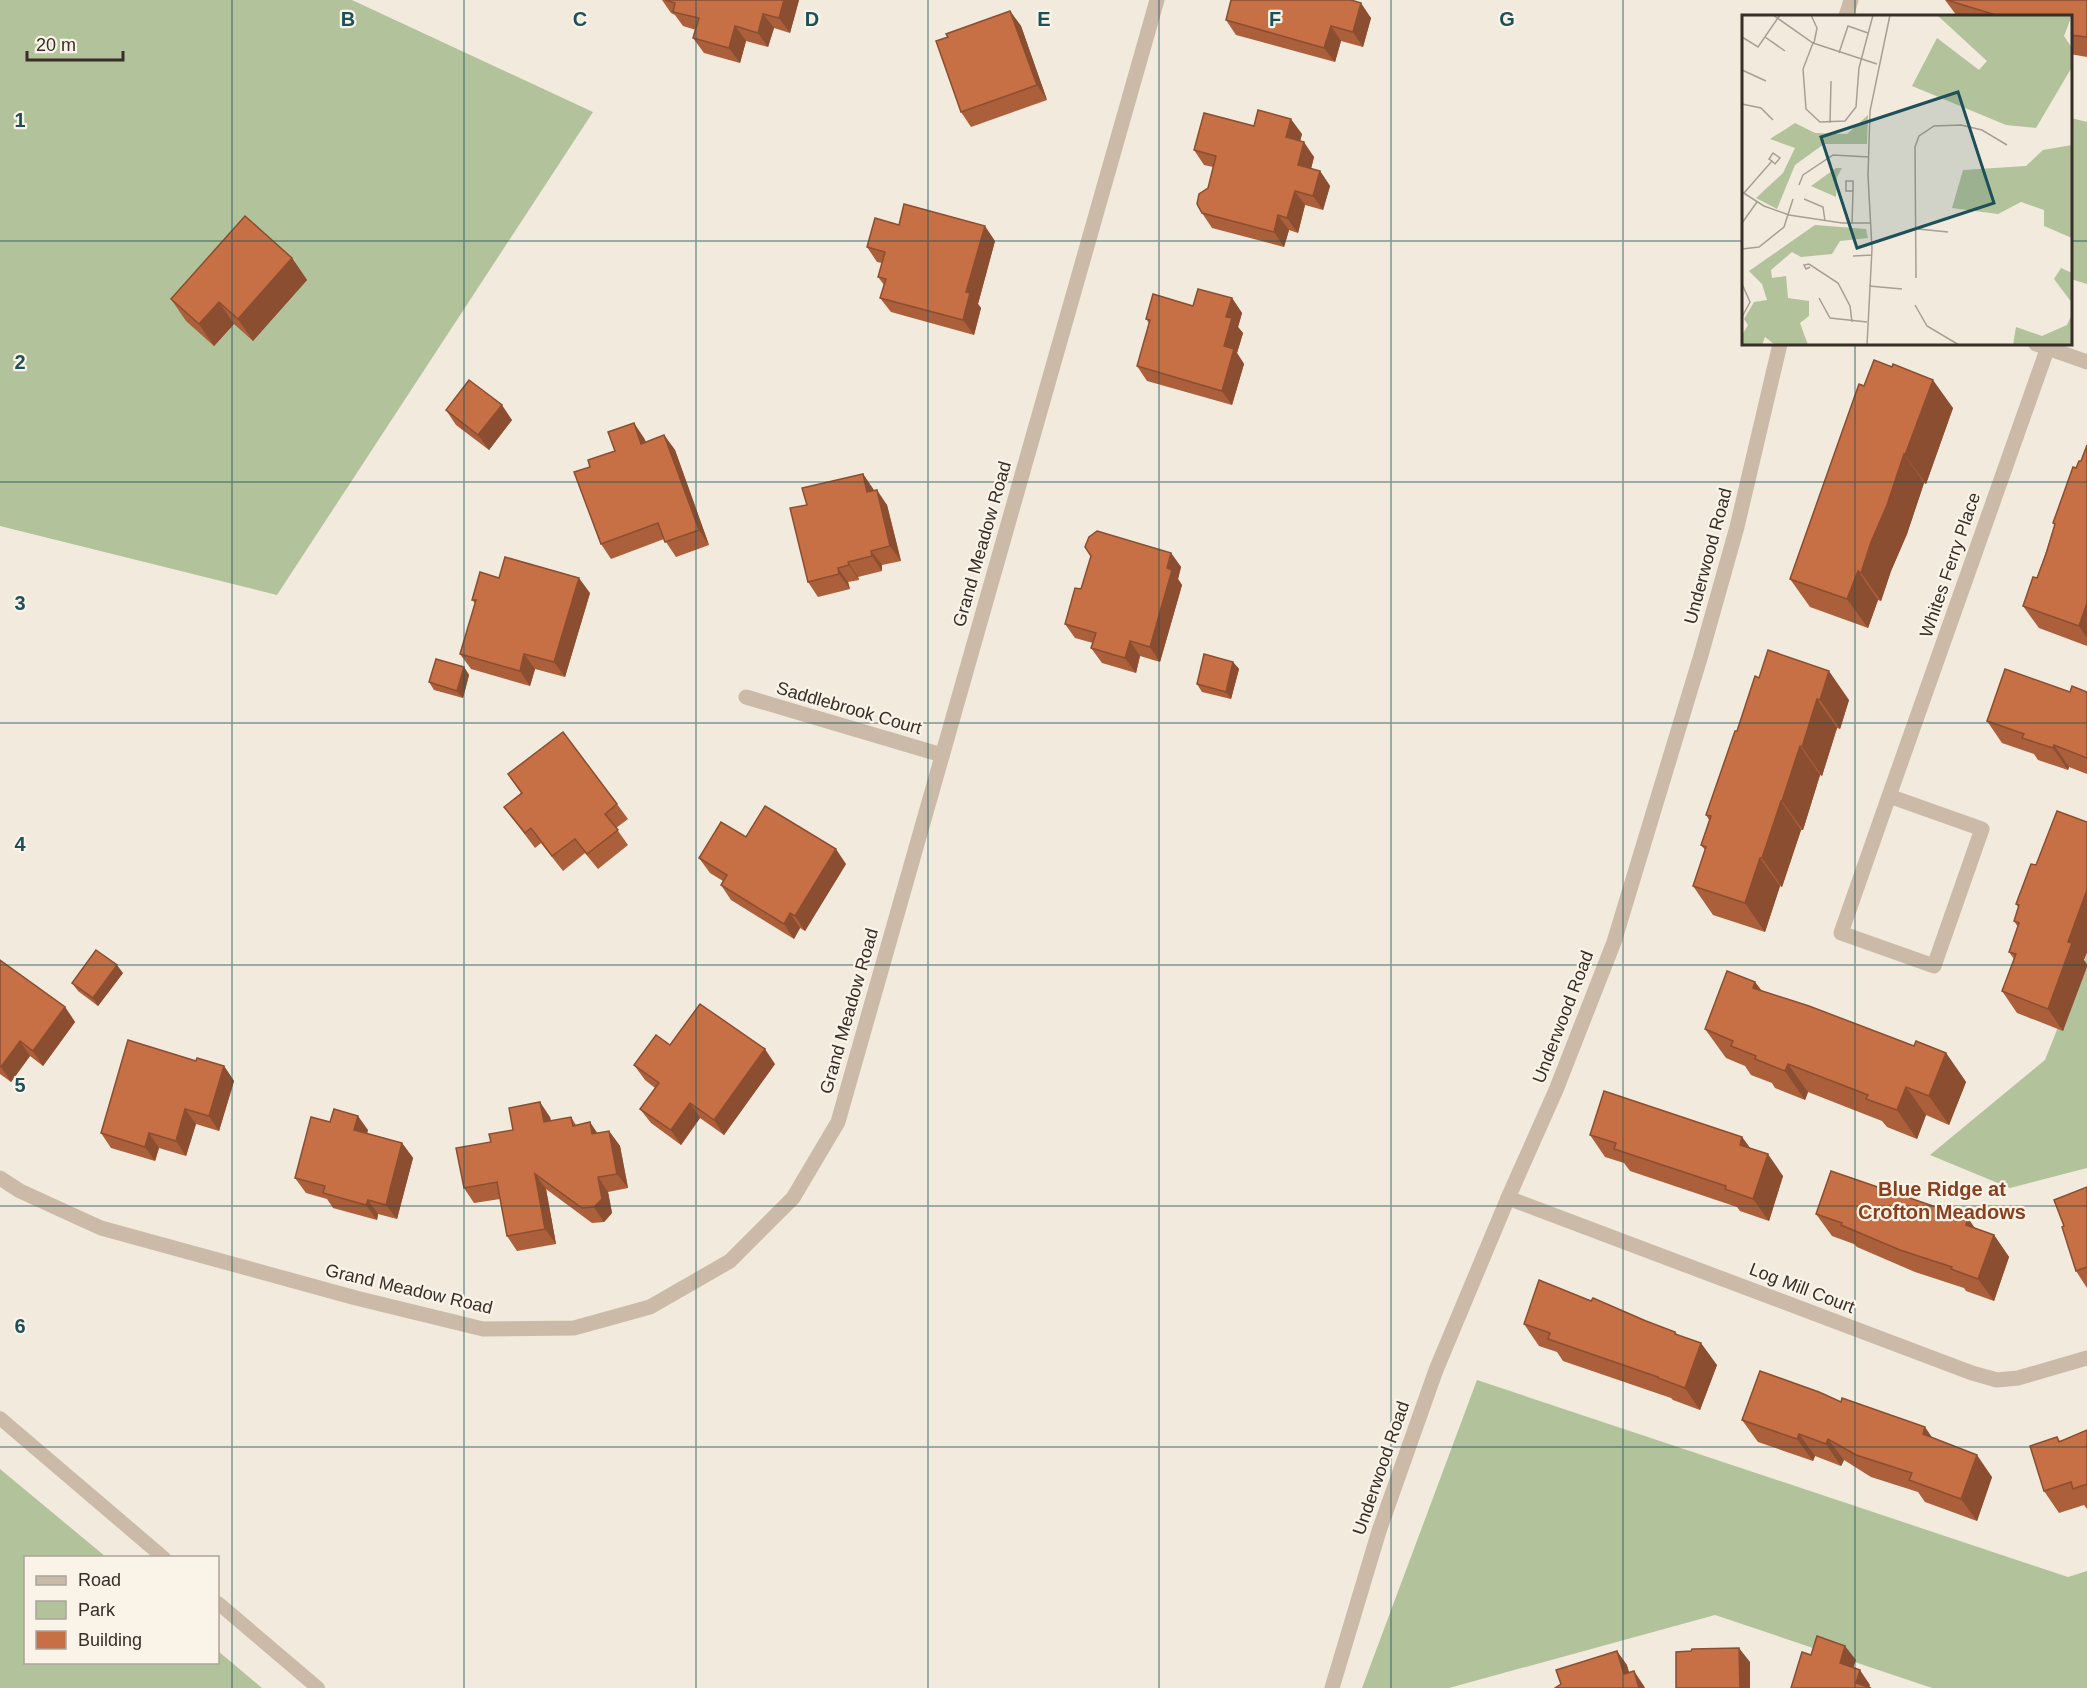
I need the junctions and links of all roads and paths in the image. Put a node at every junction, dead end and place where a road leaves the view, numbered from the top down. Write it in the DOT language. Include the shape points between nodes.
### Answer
graph roads {
  1 [pos="1157,0"];
  2 [pos="1851,0"];
  3 [pos="1846,15"];
  4 [pos="1780,345"];
  5 [pos="2042,345"];
  6 [pos="2087,362"];
  7 [pos="746,698"];
  8 [pos="942,755"];
  9 [pos="1889,796"];
  10 [pos="0,1178"];
  11 [pos="1508,1198"];
  12 [pos="2087,1358"];
  13 [pos="0,1418"];
  14 [pos="163,1556"];
  15 [pos="219,1604"];
  16 [pos="318,1688"];
  17 [pos="1332,1688"];
  1 -- 8 [label="street, Grand Meadow Road"];
  2 -- 3 [label="street"];
  4 -- 11 [label="street, Underwood Road" via="1737,527 1614,942 1556,1090"];
  5 -- 6 [label="street"];
  5 -- 9 [label="street, Whites Ferry Place"];
  7 -- 8 [label="street, Saddlebrook Court"];
  8 -- 10 [label="street, Grand Meadow Road" via="837,1122 793,1198 730,1261 650,1307 574,1328 483,1329 101,1228"];
  9 -- 9 [label="street, Whites Ferry Place" via="1982,829 1934,966 1841,933"];
  11 -- 12 [label="street, Log Mill Court" via="1981,1376 1997,1380 2018,1378"];
  11 -- 17 [label="street, Underwood Road" via="1416,1424"];
  13 -- 14 [label="lane"];
  15 -- 16 [label="lane"];
}
